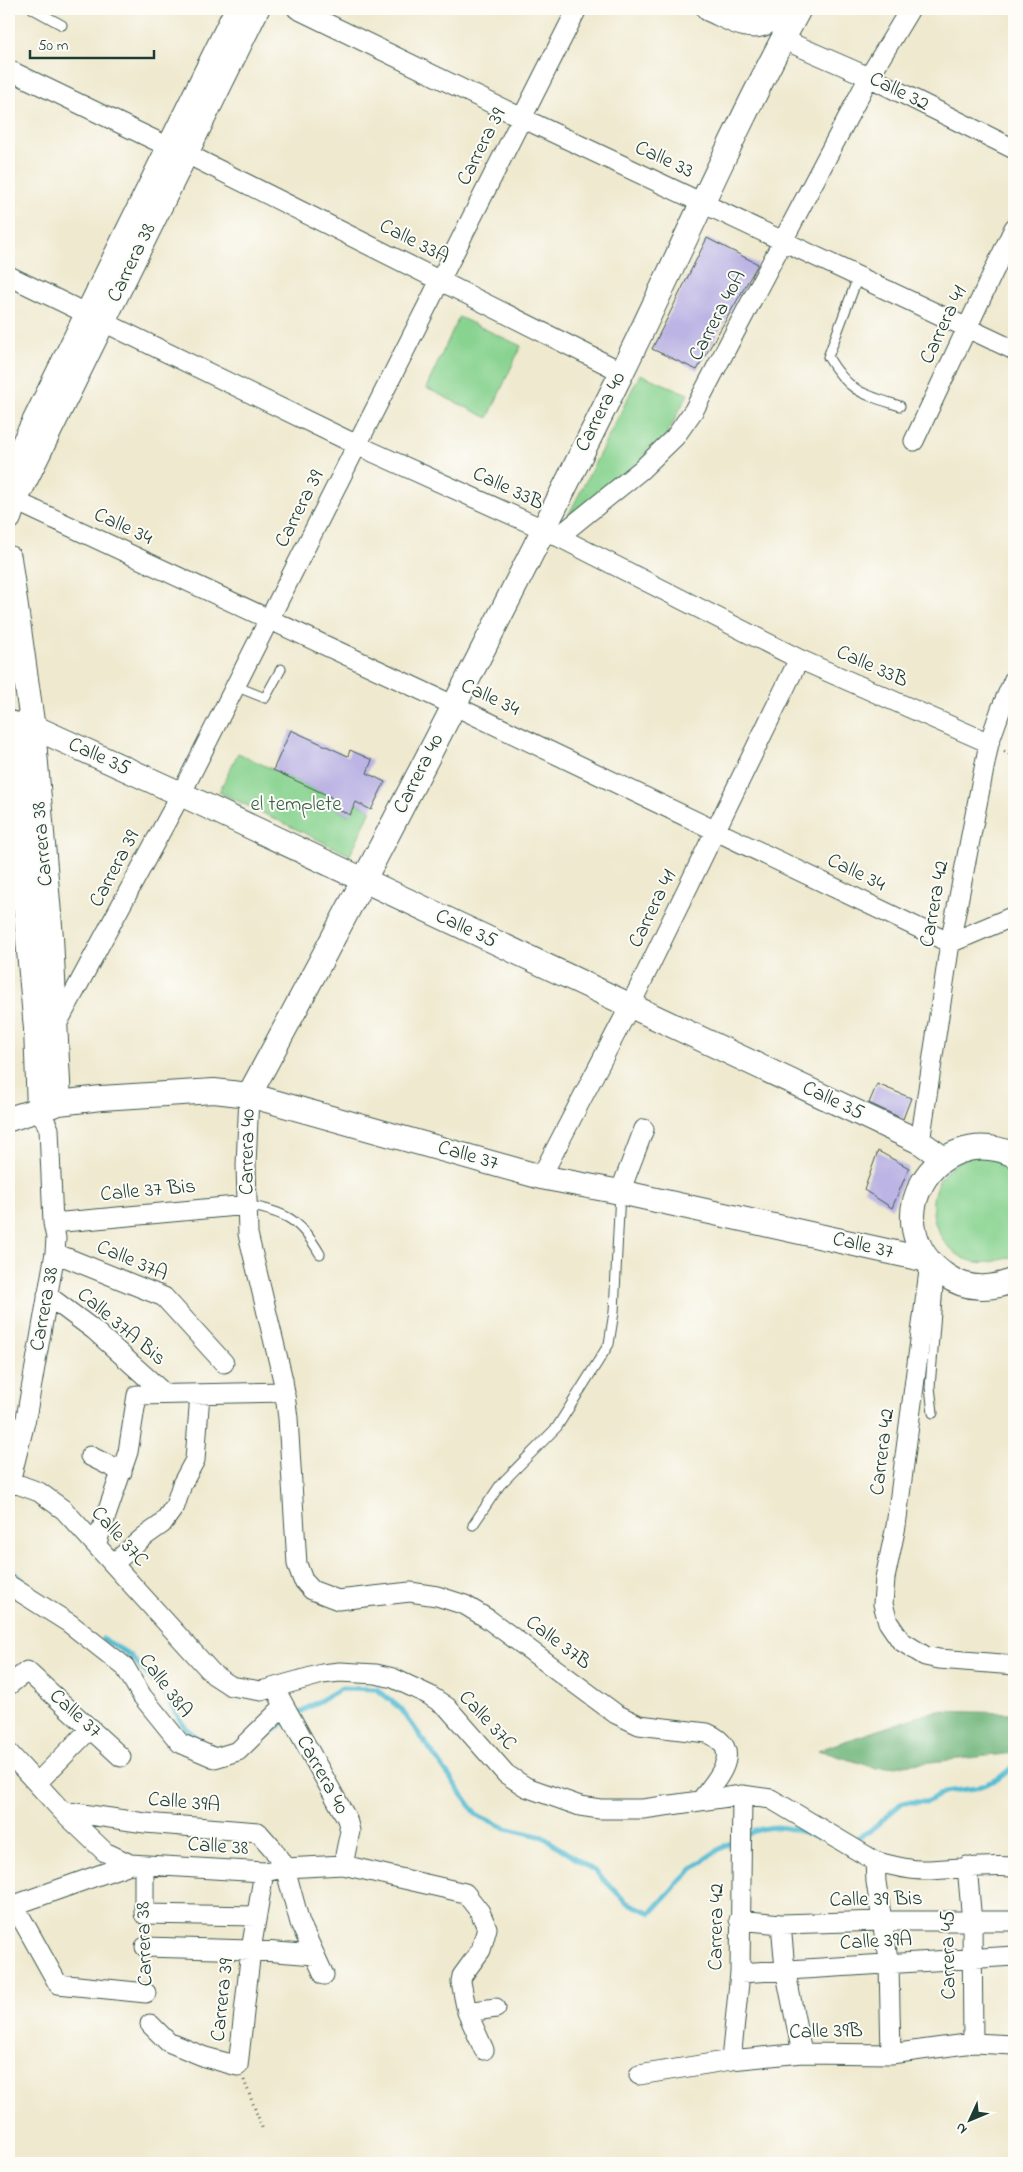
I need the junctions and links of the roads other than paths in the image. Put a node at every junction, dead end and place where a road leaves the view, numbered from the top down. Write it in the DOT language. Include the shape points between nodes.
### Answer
graph roads {
  1 [pos="33,9"];
  2 [pos="237,9"];
  3 [pos="257,9"];
  4 [pos="577,9"];
  5 [pos="710,9"];
  6 [pos="781,9"];
  7 [pos="799,9"];
  8 [pos="910,9"];
  9 [pos="307,11"];
  10 [pos="62,24"];
  11 [pos="782,39"];
  12 [pos="9,70"];
  13 [pos="869,77"];
  14 [pos="522,118"];
  15 [pos="1014,149"];
  16 [pos="178,150"];
  17 [pos="702,203"];
  18 [pos="1014,228"];
  19 [pos="782,241"];
  20 [pos="9,276"];
  21 [pos="858,277"];
  22 [pos="440,280"];
  23 [pos="95,317"];
  24 [pos="967,328"];
  25 [pos="1014,350"];
  26 [pos="622,372"];
  27 [pos="900,406"];
  28 [pos="914,442"];
  29 [pos="357,445"];
  30 [pos="9,473"];
  31 [pos="11,506"];
  32 [pos="550,533"];
  33 [pos="9,558"];
  34 [pos="269,619"];
  35 [pos="799,659"];
  36 [pos="281,669"];
  37 [pos="1014,679"];
  38 [pos="235,686"];
  39 [pos="454,706"];
  40 [pos="9,723"];
  41 [pos="9,728"];
  42 [pos="33,728"];
  43 [pos="989,744"];
  44 [pos="181,794"];
  45 [pos="717,831"];
  46 [pos="365,882"];
  47 [pos="15,900"];
  48 [pos="1014,916"];
  49 [pos="950,943"];
  50 [pos="630,1006"];
  51 [pos="46,1028"];
  52 [pos="249,1095"];
  53 [pos="49,1106"];
  54 [pos="9,1119"];
  55 [pos="644,1129"];
  56 [pos="920,1142"];
  57 [pos="1014,1155"];
  58 [pos="944,1159"];
  59 [pos="541,1177"];
  60 [pos="620,1192"];
  61 [pos="247,1205"];
  62 [pos="53,1223"];
  63 [pos="55,1253"];
  64 [pos="320,1254"];
  65 [pos="932,1265"];
  66 [pos="1014,1280"];
  67 [pos="47,1296"];
  68 [pos="224,1363"];
  69 [pos="284,1392"];
  70 [pos="165,1394"];
  71 [pos="200,1394"];
  72 [pos="933,1413"];
  73 [pos="90,1456"];
  74 [pos="122,1472"];
  75 [pos="9,1483"];
  76 [pos="473,1525"];
  77 [pos="96,1545"];
  78 [pos="113,1564"];
  79 [pos="303,1580"];
  80 [pos="9,1585"];
  81 [pos="1014,1666"];
  82 [pos="9,1685"];
  83 [pos="274,1689"];
  84 [pos="286,1709"];
  85 [pos="91,1728"];
  86 [pos="9,1754"];
  87 [pos="121,1756"];
  88 [pos="37,1783"];
  89 [pos="742,1795"];
  90 [pos="701,1800"];
  91 [pos="62,1811"];
  92 [pos="875,1861"];
  93 [pos="137,1865"];
  94 [pos="343,1865"];
  95 [pos="967,1866"];
  96 [pos="1014,1867"];
  97 [pos="285,1868"];
  98 [pos="264,1872"];
  99 [pos="12,1906"];
  100 [pos="256,1916"];
  101 [pos="739,1920"];
  102 [pos="882,1921"];
  103 [pos="1014,1921"];
  104 [pos="972,1922"];
  105 [pos="781,1924"];
  106 [pos="145,1947"];
  107 [pos="250,1950"];
  108 [pos="315,1955"];
  109 [pos="1014,1956"];
  110 [pos="973,1958"];
  111 [pos="889,1965"];
  112 [pos="785,1969"];
  113 [pos="740,1973"];
  114 [pos="324,1975"];
  115 [pos="146,1993"];
  116 [pos="496,2008"];
  117 [pos="466,2012"];
  118 [pos="150,2024"];
  119 [pos="973,2043"];
  120 [pos="1014,2045"];
  121 [pos="484,2050"];
  122 [pos="802,2053"];
  123 [pos="891,2054"];
  124 [pos="731,2060"];
  125 [pos="639,2075"];
  1 -- 10 [label="lane"];
  2 -- 16 [label="street, Carrera 38"];
  3 -- 16 [label="street, Carrera 38"];
  4 -- 14 [label="street, Carrera 39"];
  5 -- 6 [label="street" via="746,26 762,25 774,19"];
  7 -- 11 [label="street, Carrera 40"];
  8 -- 13 [label="street, Carrera 40A"];
  9 -- 14 [label="street, Calle 33"];
  11 -- 13 [label="street, Calle 32"];
  11 -- 17 [label="street, Carrera 40"];
  12 -- 16 [label="street, Calle 33A"];
  13 -- 15 [label="street, Calle 32"];
  13 -- 19 [label="street, Carrera 40A"];
  14 -- 17 [label="street, Calle 33"];
  14 -- 22 [label="street, Carrera 39"];
  16 -- 22 [label="street, Calle 33A"];
  16 -- 23 [label="street, Carrera 38"];
  17 -- 19 [label="street, Calle 33"];
  17 -- 26 [label="street, Carrera 40"];
  18 -- 24 [label="street, Carrera 41"];
  19 -- 21 [label="street, Calle 33"];
  19 -- 32 [label="street, Carrera 40A" via="694,410 675,437 641,470"];
  20 -- 23 [label="street, Calle 33B"];
  21 -- 24 [label="street, Calle 33"];
  21 -- 27 [label="lane" via="828,357 840,376 861,393"];
  22 -- 26 [label="street, Calle 33A"];
  22 -- 29 [label="street, Carrera 39"];
  23 -- 29 [label="street, Calle 33B"];
  23 -- 30 [label="street, Carrera 38"];
  23 -- 31 [label="street, Carrera 38"];
  24 -- 25 [label="street, Calle 33"];
  24 -- 28 [label="street, Carrera 41"];
  26 -- 32 [label="street, Carrera 40"];
  29 -- 32 [label="street, Calle 33B"];
  29 -- 34 [label="street, Carrera 39"];
  31 -- 34 [label="street, Calle 34"];
  32 -- 35 [label="street, Calle 33B"];
  32 -- 39 [label="street, Carrera 40"];
  33 -- 42 [label="street, Carrera 38"];
  34 -- 38 [label="street, Carrera 39"];
  34 -- 39 [label="street, Calle 34"];
  35 -- 43 [label="street, Calle 33B"];
  35 -- 45 [label="street, Carrera 41"];
  36 -- 38 [label="lane" via="265,698"];
  37 -- 43 [label="street, Carrera 42"];
  38 -- 44 [label="street, Carrera 39"];
  39 -- 45 [label="street, Calle 34"];
  39 -- 46 [label="street, Carrera 40"];
  40 -- 42 [label="street, Calle 35"];
  41 -- 47 [label="street, Carrera 38"];
  42 -- 44 [label="street, Calle 35"];
  42 -- 51 [label="street, Carrera 38" via="51,937"];
  43 -- 49 [label="street, Carrera 42"];
  44 -- 46 [label="street, Calle 35"];
  44 -- 51 [label="street, Carrera 39"];
  45 -- 49 [label="street, Calle 34"];
  45 -- 50 [label="street, Carrera 41"];
  46 -- 50 [label="street, Calle 35"];
  46 -- 52 [label="street, Carrera 40"];
  47 -- 51 [label="street, Carrera 38"];
  48 -- 49 [label="street"];
  49 -- 56 [label="street, Carrera 42"];
  50 -- 56 [label="street, Calle 35"];
  50 -- 59 [label="street, Carrera 41"];
  51 -- 53 [label="street, Carrera 38"];
  52 -- 53 [label="street, Calle 37" via="214,1091"];
  52 -- 59 [label="street, Calle 37"];
  52 -- 61 [label="street, Carrera 40"];
  53 -- 54 [label="street, Calle 37"];
  53 -- 62 [label="street, Carrera 38"];
  55 -- 60 [label="street"];
  56 -- 58 [label="street, Calle 35"];
  57 -- 58 [label="street" via="996,1148 980,1148 964,1150"];
  58 -- 65 [label="street" via="925,1178 914,1202 913,1224 917,1244"];
  59 -- 60 [label="street, Calle 37"];
  60 -- 65 [label="street, Calle 37"];
  60 -- 76 [label="lane" via="614,1312 609,1344 557,1427 500,1485"];
  61 -- 62 [label="street, Calle 37 Bis"];
  61 -- 64 [label="lane" via="277,1211 298,1224"];
  61 -- 69 [label="street, Carrera 40" via="248,1234"];
  62 -- 63 [label="street, Carrera 38"];
  63 -- 67 [label="street, Carrera 38"];
  63 -- 68 [label="street, Calle 37A" via="164,1297"];
  65 -- 66 [label="street, Calle 37" via="948,1278 970,1286 993,1287"];
  65 -- 72 [label="lane" via="930,1387"];
  65 -- 81 [label="street, Carrera 42" via="883,1604 888,1622 901,1641 925,1656"];
  67 -- 70 [label="street, Calle 37A Bis" via="94,1330"];
  67 -- 75 [label="street, Carrera 38" via="26,1418"];
  69 -- 71 [label="street, Calle 37A Bis"];
  69 -- 79 [label="street, Carrera 40" via="298,1564"];
  70 -- 71 [label="street, Calle 37A Bis"];
  70 -- 74 [label="street, Calle 37A Bis" via="137,1395"];
  71 -- 78 [label="street" via="195,1460 175,1506 162,1524"];
  73 -- 74 [label="street"];
  74 -- 77 [label="street"];
  75 -- 77 [label="street, Calle 37C" via="40,1492 52,1500"];
  77 -- 78 [label="street, Calle 37C"];
  78 -- 83 [label="street, Calle 37C" via="214,1675 241,1689"];
  79 -- 90 [label="street, Calle 37B" via="312,1590 338,1600 410,1592 465,1605 616,1714 639,1725 714,1736 725,1749 726,1765"];
  80 -- 84 [label="street, Calle 38A" via="70,1623 125,1667 142,1696 180,1743 215,1758 238,1751"];
  82 -- 85 [label="street, Calle 37" via="27,1671"];
  83 -- 84 [label="street, Carrera 40"];
  83 -- 90 [label="street, Calle 37C" via="322,1674 340,1672 393,1678 429,1694 447,1707 506,1774 544,1795 580,1806 622,1810"];
  84 -- 94 [label="street, Carrera 40" via="347,1819 350,1830"];
  85 -- 87 [label="street, Calle 37"];
  85 -- 88 [label="street"];
  86 -- 88 [label="street, Calle 38"];
  88 -- 91 [label="street, Calle 38"];
  89 -- 90 [label="street, Calle 37C"];
  89 -- 92 [label="street, Calle 37C" via="771,1800"];
  89 -- 101 [label="street, Carrera 42"];
  91 -- 93 [label="street, Calle 38" via="105,1852"];
  91 -- 97 [label="street, Calle 39A" via="145,1823 258,1832"];
  92 -- 95 [label="street, Calle 37C" via="921,1870"];
  92 -- 102 [label="street"];
  93 -- 98 [label="street, Calle 38"];
  93 -- 99 [label="street"];
  93 -- 100 [label="street, Carrera 38" via="144,1914"];
  94 -- 97 [label="street, Calle 38"];
  94 -- 117 [label="street, Calle 38" via="465,1893 480,1912 487,1928 481,1950 462,1976"];
  95 -- 96 [label="street, Calle 37C"];
  95 -- 104 [label="street, Carrera 45"];
  97 -- 98 [label="street, Calle 38"];
  97 -- 108 [label="street, Calle 39A" via="300,1923"];
  98 -- 100 [label="street, Carrera 39"];
  99 -- 115 [label="street" via="58,1984"];
  100 -- 107 [label="street, Carrera 39"];
  101 -- 105 [label="street, Calle 39 Bis"];
  101 -- 113 [label="street, Carrera 42"];
  102 -- 104 [label="street, Calle 39 Bis"];
  102 -- 105 [label="street, Calle 39 Bis"];
  102 -- 111 [label="street"];
  103 -- 104 [label="street, Calle 39 Bis"];
  104 -- 110 [label="street, Carrera 45"];
  105 -- 112 [label="street"];
  106 -- 107 [label="street"];
  107 -- 108 [label="street"];
  107 -- 118 [label="street, Carrera 39" via="238,2066 200,2056 168,2042"];
  108 -- 114 [label="street, Calle 39A"];
  109 -- 110 [label="street, Calle 39A"];
  110 -- 111 [label="street, Calle 39A"];
  110 -- 119 [label="street, Carrera 45"];
  111 -- 112 [label="street, Calle 39A"];
  111 -- 123 [label="street"];
  112 -- 113 [label="street, Calle 39A"];
  112 -- 122 [label="street"];
  113 -- 124 [label="street, Carrera 42"];
  116 -- 117 [label="street"];
  117 -- 121 [label="street"];
  119 -- 120 [label="street, Calle 39B"];
  119 -- 123 [label="street, Calle 39B"];
  122 -- 123 [label="street, Calle 39B"];
  122 -- 124 [label="street, Calle 39B"];
  124 -- 125 [label="street, Calle 39B"];
}
